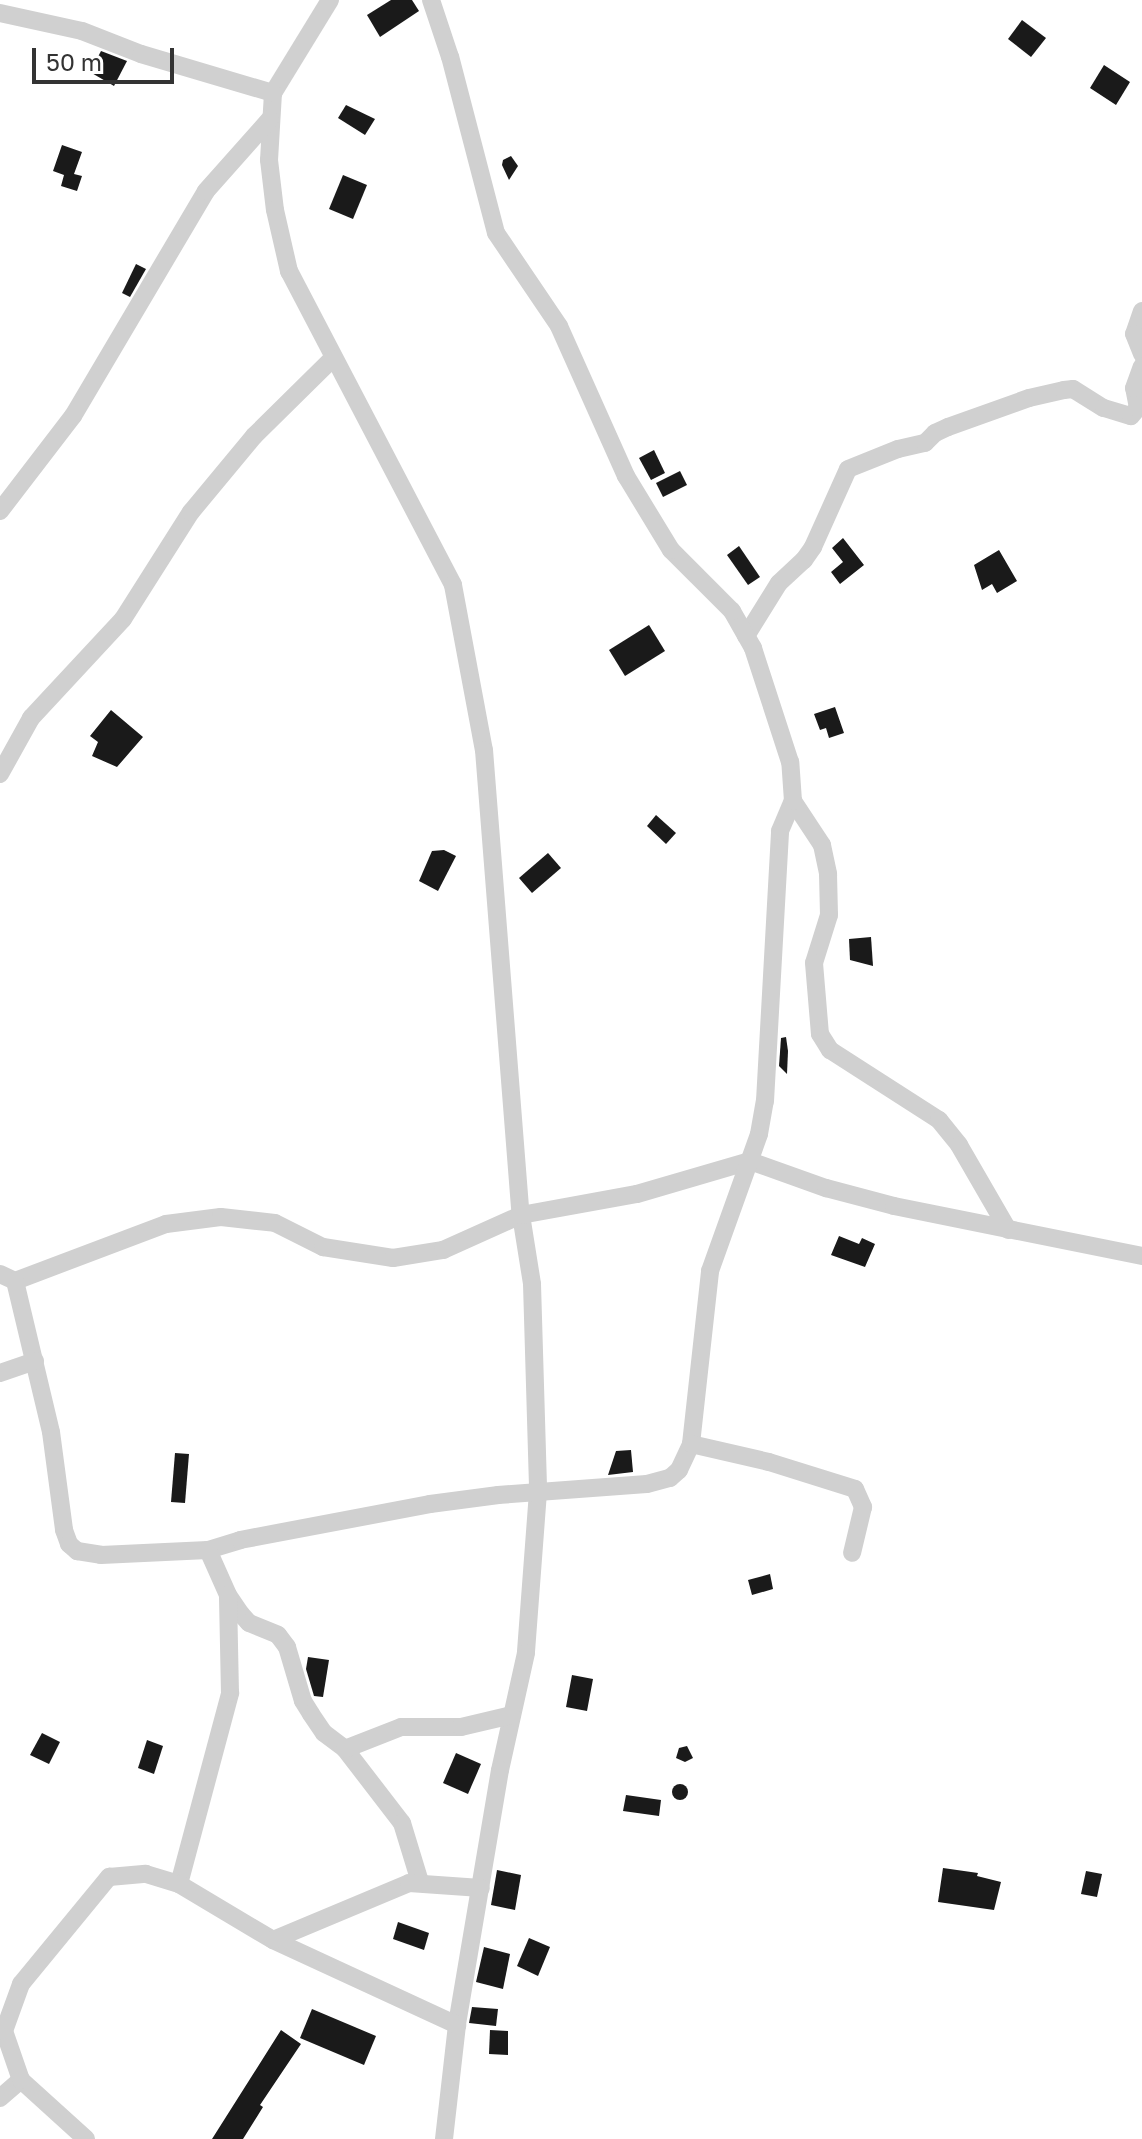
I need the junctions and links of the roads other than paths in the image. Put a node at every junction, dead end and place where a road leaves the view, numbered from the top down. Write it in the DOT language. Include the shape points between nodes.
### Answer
graph roads {
  1 [pos="330,0"];
  2 [pos="431,0"];
  3 [pos="0,13"];
  4 [pos="273,93"];
  5 [pos="270,119"];
  6 [pos="1142,311"];
  7 [pos="1142,354"];
  8 [pos="332,359"];
  9 [pos="1142,366"];
  10 [pos="0,511"];
  11 [pos="746,636"];
  12 [pos="0,774"];
  13 [pos="793,801"];
  14 [pos="750,1161"];
  15 [pos="521,1215"];
  16 [pos="1008,1230"];
  17 [pos="1142,1256"];
  18 [pos="8,1278"];
  19 [pos="35,1361"];
  20 [pos="0,1373"];
  21 [pos="691,1444"];
  22 [pos="538,1492"];
  23 [pos="208,1550"];
  24 [pos="852,1553"];
  25 [pos="228,1595"];
  26 [pos="512,1715"];
  27 [pos="345,1749"];
  28 [pos="420,1882"];
  29 [pos="179,1884"];
  30 [pos="481,1888"];
  31 [pos="273,1940"];
  32 [pos="457,2025"];
  33 [pos="21,2080"];
  34 [pos="0,2098"];
  35 [pos="86,2139"];
  36 [pos="444,2139"];
  1 -- 4 [label="street"];
  2 -- 11 [label="street" via="496,233 559,326 626,476 671,550 732,611"];
  3 -- 4 [label="street" via="82,31"];
  4 -- 5 [label="street"];
  5 -- 8 [label="street" via="269,160 281,243"];
  5 -- 10 [label="street" via="206,191 73,416"];
  6 -- 7 [label="street" via="1134,334"];
  8 -- 12 [label="street" via="254,436 191,512 123,619 31,718"];
  8 -- 15 [label="street" via="453,585 484,750"];
  9 -- 11 [label="street" via="1134,388 1138,408 1131,416 1104,408 1073,389 1055,391 948,427 925,443 848,469 813,547 779,583"];
  11 -- 13 [label="street" via="779,719"];
  13 -- 14 [label="street" via="780,831 765,1101"];
  13 -- 16 [label="street" via="822,845 828,874 829,915 814,963 820,1034 830,1050 939,1120"];
  14 -- 15 [label="street" via="637,1194"];
  14 -- 16 [label="street" via="856,1197"];
  14 -- 21 [label="street" via="710,1271"];
  15 -- 18 [label="street" via="443,1250 393,1258 323,1247 275,1223 249,1217 195,1219"];
  15 -- 22 [label="street" via="532,1284"];
  16 -- 17 [label="street"];
  18 -- 19 [label="street"];
  19 -- 20 [label="street"];
  19 -- 23 [label="street" via="69,1544 77,1551 101,1555"];
  21 -- 22 [label="street" via="670,1478"];
  21 -- 24 [label="street" via="855,1489 863,1507"];
  22 -- 23 [label="street" via="430,1504"];
  22 -- 26 [label="street" via="526,1653"];
  23 -- 25 [label="street"];
  25 -- 27 [label="street" via="249,1623 278,1635 294,1664 303,1701 324,1733"];
  25 -- 29 [label="street" via="230,1693"];
  26 -- 27 [label="street" via="461,1727 401,1727"];
  26 -- 30 [label="street"];
  27 -- 28 [label="street" via="402,1823"];
  28 -- 30 [label="street"];
  28 -- 31 [label="street" via="392,1888"];
  29 -- 31 [label="street"];
  29 -- 33 [label="street" via="146,1874 109,1877 87,1901 21,1984 8,2013 4,2031"];
  30 -- 32 [label="street"];
  31 -- 32 [label="street"];
  32 -- 36 [label="street"];
  33 -- 34 [label="street"];
  33 -- 35 [label="street"];
}
